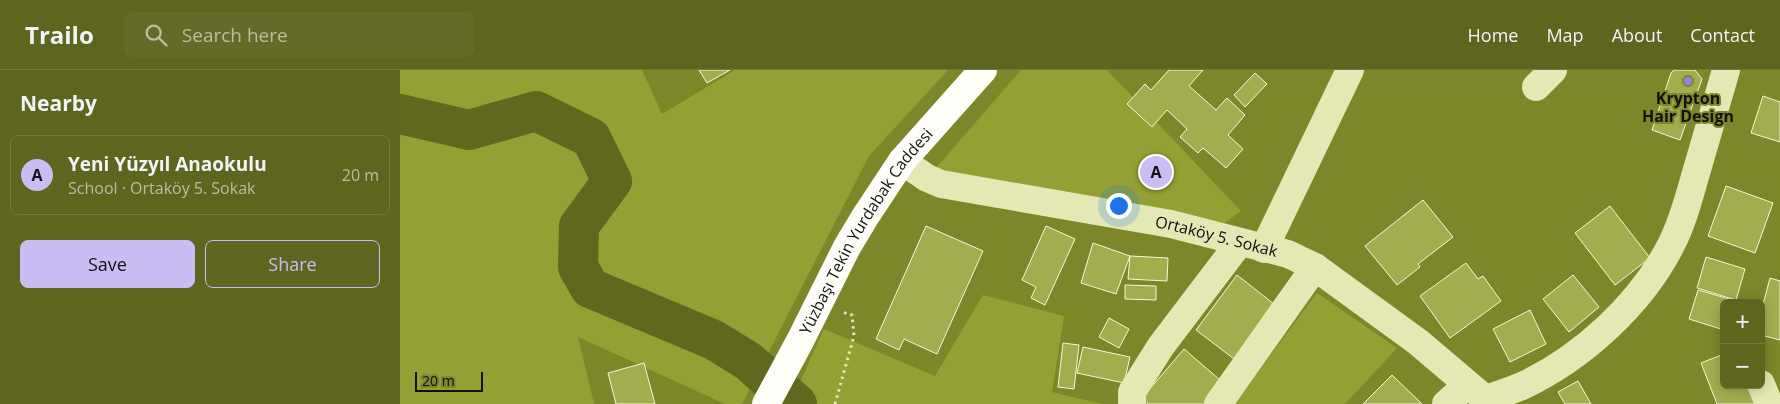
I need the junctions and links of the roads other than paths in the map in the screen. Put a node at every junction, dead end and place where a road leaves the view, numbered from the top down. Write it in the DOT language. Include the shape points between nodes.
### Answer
graph roads {
  1 [pos="982,70"];
  2 [pos="1350,70"];
  3 [pos="1726,70"];
  4 [pos="902,161"];
  5 [pos="1252,246"];
  6 [pos="1315,267"];
  7 [pos="1763,389"];
  8 [pos="1481,396"];
  9 [pos="766,404"];
  10 [pos="1132,404"];
  11 [pos="1218,404"];
  12 [pos="1446,404"];
  13 [pos="1769,404"];
  1 -- 4 [label="main road, Yüzbaşı Tekin Yurdabak Caddesi"];
  2 -- 5 [label="street"];
  3 -- 8 [label="street" via="1685,210 1672,244 1654,274 1604,332 1586,346 1521,387"];
  4 -- 5 [label="street, Ortaköy 5. Sokak" via="940,184 1172,224"];
  4 -- 9 [label="main road, Yüzbaşı Tekin Yurdabak Caddesi" via="847,247"];
  5 -- 6 [label="street, Ortaköy 5. Sokak" via="1288,254"];
  5 -- 10 [label="street" via="1161,346 1132,392"];
  6 -- 8 [label="street, Ortaköy 5. Sokak" via="1418,342"];
  6 -- 11 [label="street"];
  7 -- 13 [label="street"];
  8 -- 12 [label="street"];
}
